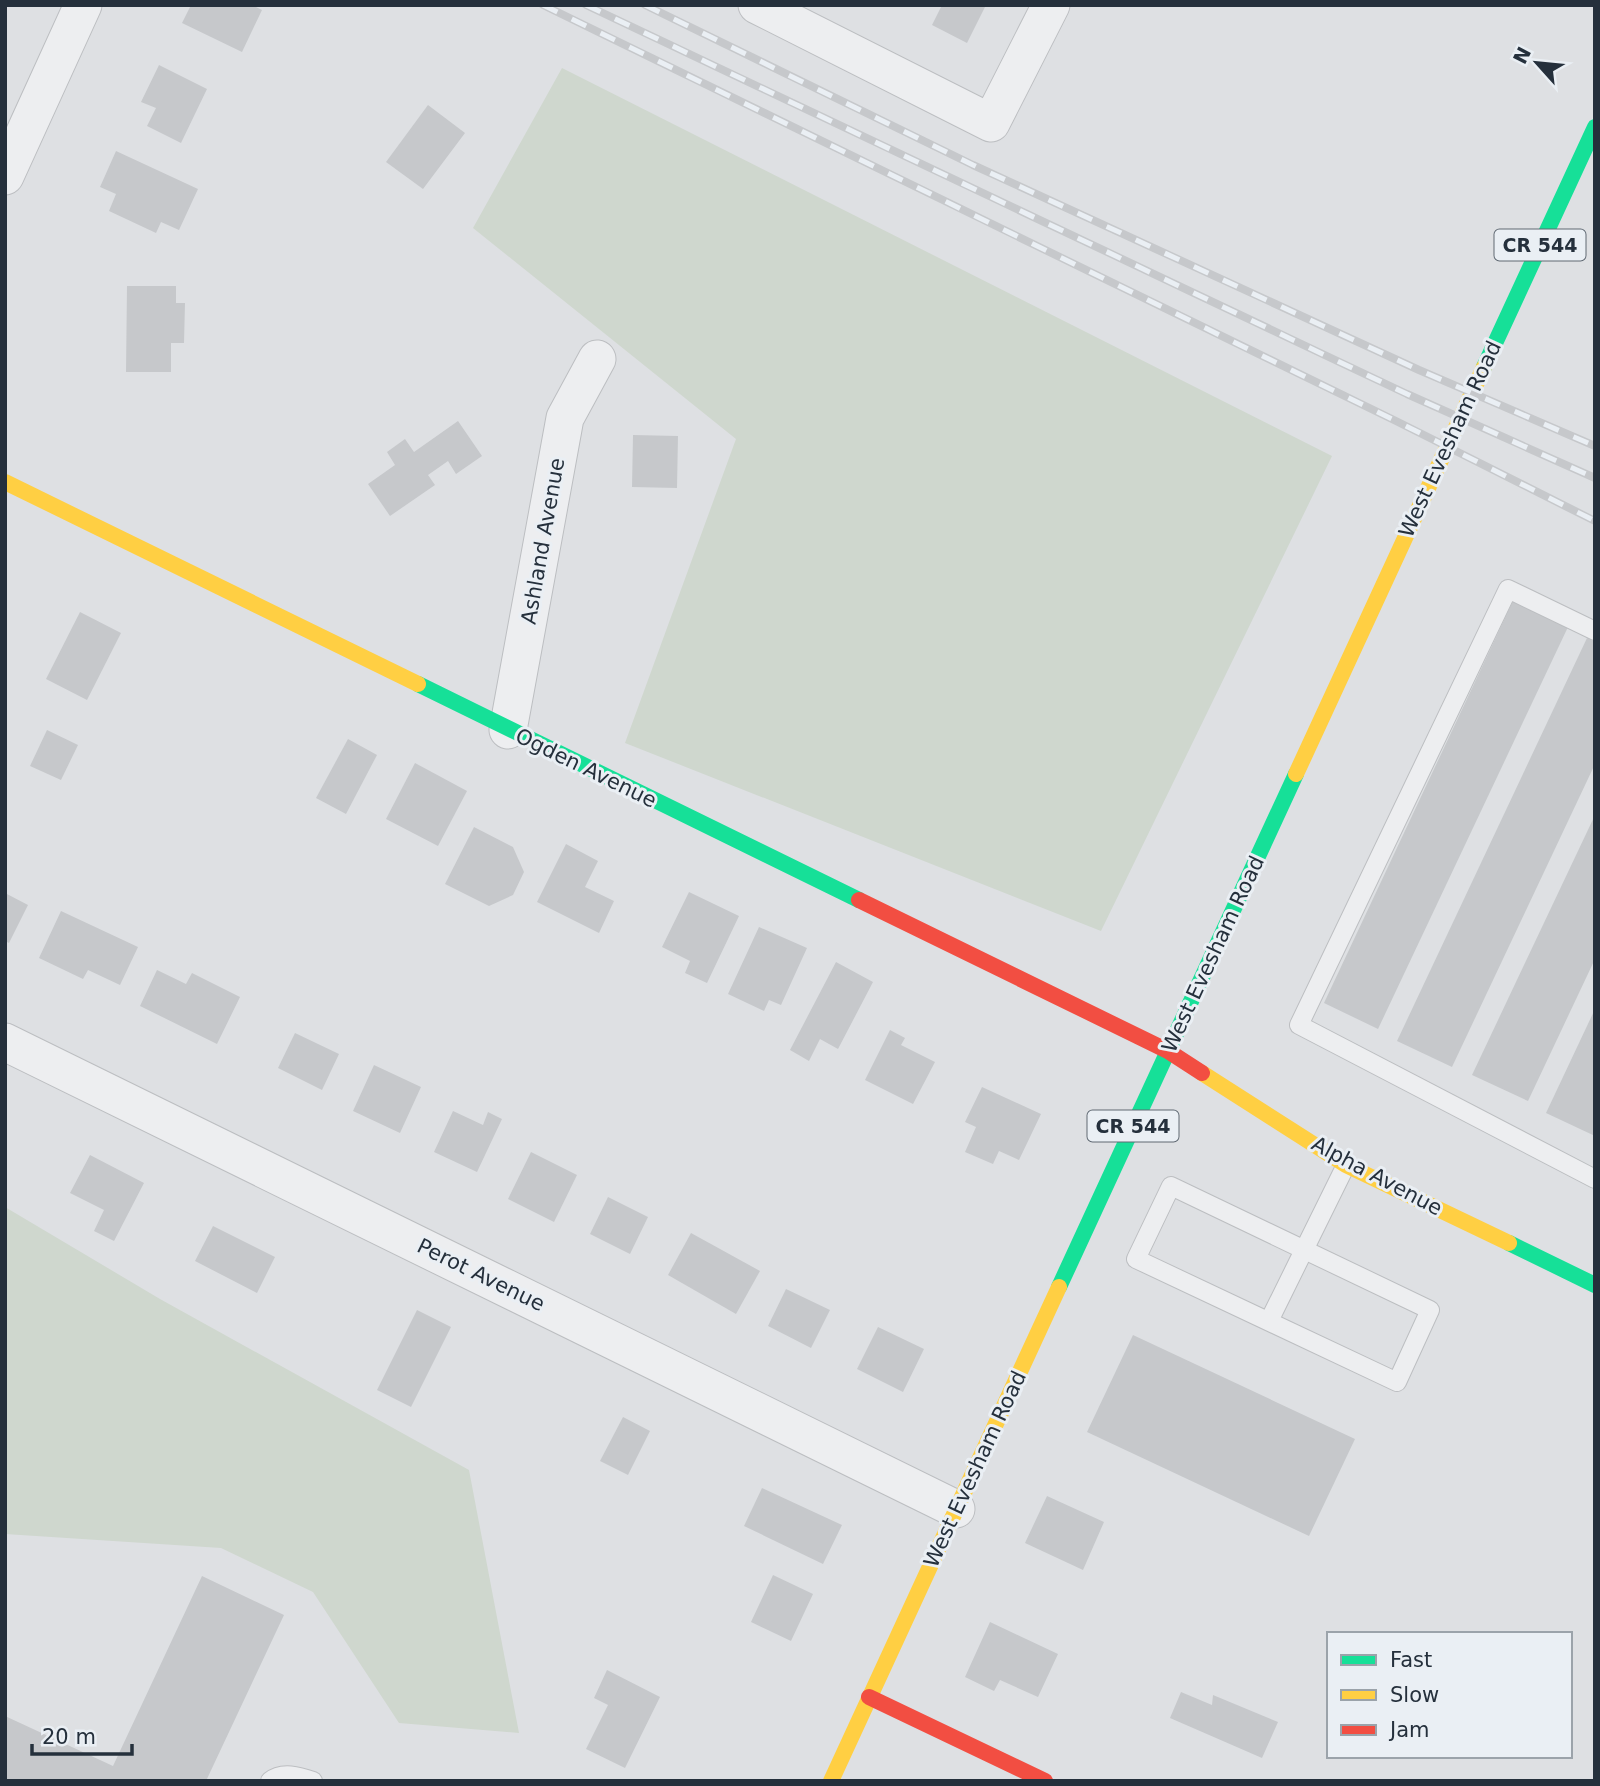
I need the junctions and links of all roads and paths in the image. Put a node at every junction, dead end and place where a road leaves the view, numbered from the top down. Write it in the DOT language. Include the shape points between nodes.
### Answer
graph roads {
  1 [pos="83,5"];
  2 [pos="757,5"];
  3 [pos="1051,5"];
  4 [pos="1595,127"];
  5 [pos="5,176"];
  6 [pos="597,359"];
  7 [pos="5,482"];
  8 [pos="1595,631"];
  9 [pos="508,730"];
  10 [pos="5,1042"];
  11 [pos="1168,1051"];
  12 [pos="1346,1165"];
  13 [pos="1595,1179"];
  14 [pos="1304,1251"];
  15 [pos="1595,1285"];
  16 [pos="1269,1321"];
  17 [pos="956,1509"];
  18 [pos="870,1697"];
  19 [pos="270,1781"];
  20 [pos="313,1781"];
  21 [pos="831,1781"];
  22 [pos="1045,1781"];
  1 -- 5 [label="street"];
  2 -- 3 [label="street" via="990,123"];
  4 -- 11 [label="street, West Evesham Road / CR 544"];
  6 -- 9 [label="street, Ashland Avenue" via="565,418"];
  7 -- 9 [label="street, Ogden Avenue"];
  8 -- 13 [label="lane" via="1508,589 1299,1025"];
  9 -- 11 [label="street, Ogden Avenue"];
  10 -- 17 [label="street, Perot Avenue"];
  11 -- 12 [label="street, Alpha Avenue"];
  11 -- 17 [label="street, West Evesham Road / CR 544"];
  12 -- 14 [label="lane"];
  12 -- 15 [label="street, Alpha Avenue"];
  14 -- 16 [label="lane"];
  14 -- 16 [label="lane" via="1430,1310 1397,1382"];
  14 -- 16 [label="lane" via="1171,1186 1136,1259"];
  17 -- 18 [label="street, West Evesham Road / CR 544"];
  18 -- 21 [label="street, West Evesham Road / CR 544"];
  18 -- 22 [label="street"];
  19 -- 20 [label="lane" via="275,1776 292,1775"];
}
